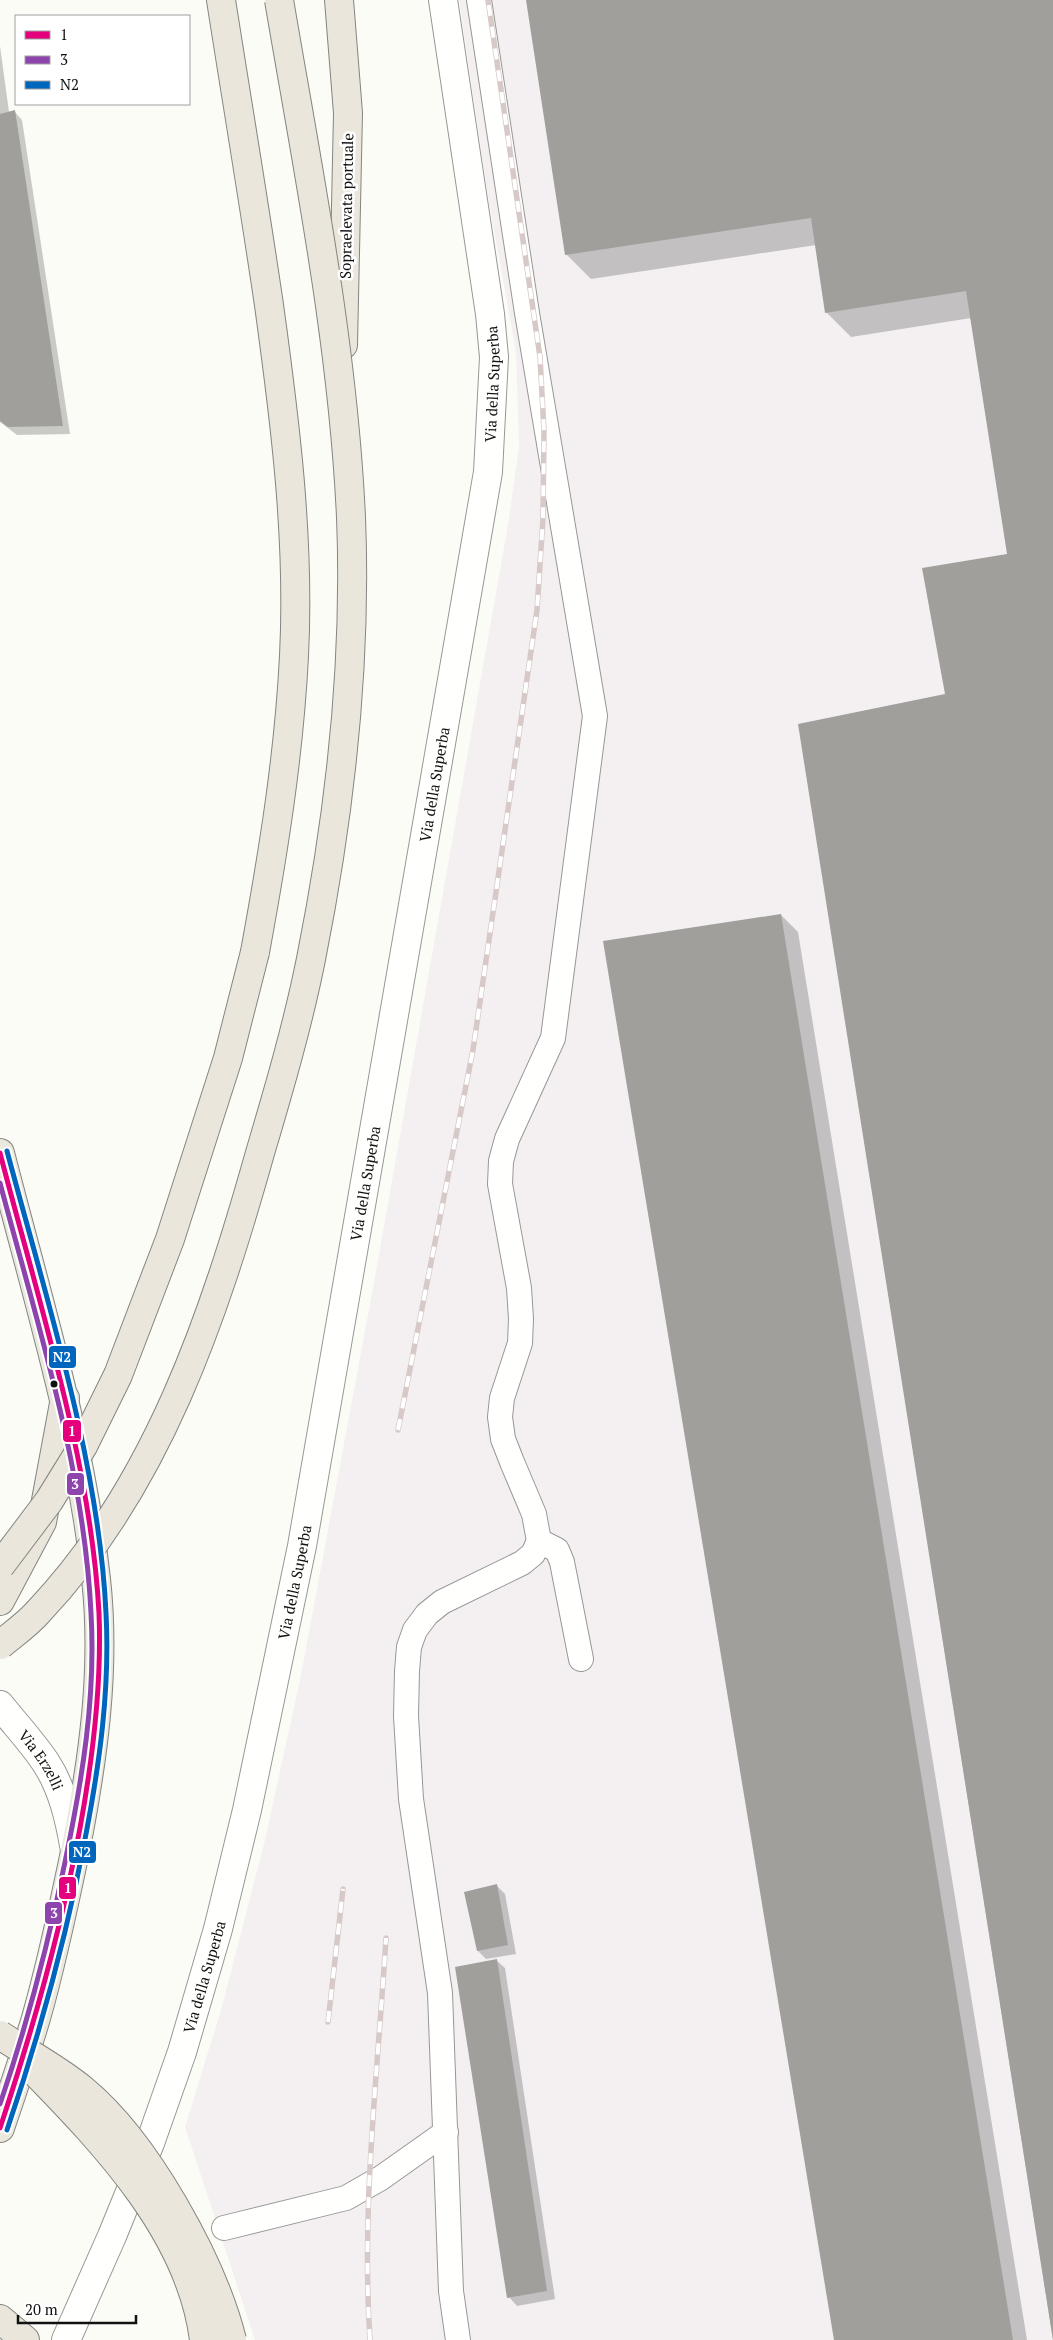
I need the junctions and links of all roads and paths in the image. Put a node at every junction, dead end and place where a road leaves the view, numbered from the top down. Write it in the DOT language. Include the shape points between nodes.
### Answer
graph roads {
  1 [pos="279,0"];
  2 [pos="339,0"];
  3 [pos="443,0"];
  4 [pos="479,0"];
  5 [pos="222,4"];
  6 [pos="342,412"];
  7 [pos="0,1153"];
  8 [pos="65,1398"];
  9 [pos="539,1541"];
  10 [pos="6,1572"];
  11 [pos="0,1601"];
  12 [pos="0,1645"];
  13 [pos="580,1659"];
  14 [pos="0,1705"];
  15 [pos="75,1851"];
  16 [pos="0,2036"];
  17 [pos="0,2128"];
  18 [pos="446,2132"];
  19 [pos="224,2228"];
  20 [pos="0,2319"];
  21 [pos="25,2340"];
  22 [pos="66,2340"];
  23 [pos="204,2340"];
  24 [pos="232,2340"];
  25 [pos="458,2340"];
  1 -- 6 [label="highway, bridge" via="325,276"];
  2 -- 6 [label="highway, Sopraelevata portuale, bridge" via="348,113"];
  3 -- 22 [label="street, Via della Superba" via="490,314 494,357 488,472 302,1546 247,1810 218,1928 182,2052 150,2144"];
  4 -- 9 [label="lane" via="527,313 595,716 553,1038 507,1139 501,1161 500,1184 522,1319 520,1343 502,1398 500,1417 512,1462 534,1514"];
  5 -- 10 [label="highway, bridge" via="281,388 293,523 294,655 270,870 255,952 228,1058 170,1240 144,1310 118,1375 83,1446"];
  6 -- 12 [label="highway, bridge" via="351,519 350,659 341,770 311,962 280,1085 226,1263 164,1427 124,1500 84,1559 37,1614"];
  7 -- 8 [label="main road"];
  8 -- 10 [label="highway" via="42,1522"];
  8 -- 15 [label="main road" via="96,1579 99,1646 96,1721"];
  9 -- 13 [label="lane" via="557,1550 562,1562"];
  9 -- 18 [label="lane" via="533,1554 522,1563 442,1602 427,1614 415,1630 409,1648 406,1716 411,1799 440,1993"];
  10 -- 11 [label="highway"];
  14 -- 15 [label="street, Via Erzelli" via="46,1763 71,1823"];
  15 -- 17 [label="main road" via="36,2018"];
  16 -- 23 [label="highway, bridge" via="107,2148 158,2217 193,2292"];
  16 -- 24 [label="highway, bridge" via="83,2090 116,2124 149,2166 198,2252"];
  18 -- 19 [label="lane" via="382,2178 346,2198"];
  18 -- 25 [label="lane" via="451,2291"];
  20 -- 21 [label="highway"];
}
